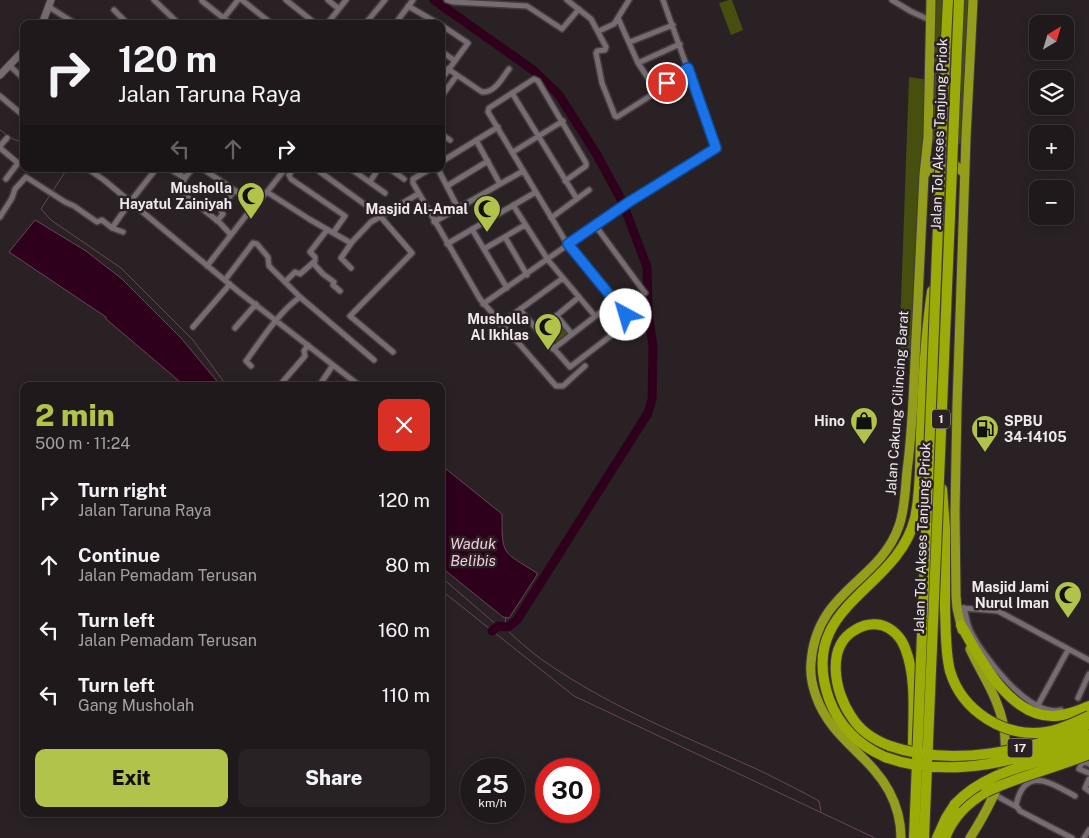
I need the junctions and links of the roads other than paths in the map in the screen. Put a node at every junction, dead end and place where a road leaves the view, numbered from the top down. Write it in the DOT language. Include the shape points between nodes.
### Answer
graph roads {
  1 [pos="154,0"];
  2 [pos="238,0"];
  3 [pos="242,0"];
  4 [pos="286,0"];
  5 [pos="328,0"];
  6 [pos="346,0"];
  7 [pos="385,0"];
  8 [pos="413,0"];
  9 [pos="448,0"];
  10 [pos="568,0"];
  11 [pos="629,0"];
  12 [pos="664,0"];
  13 [pos="892,0"];
  14 [pos="931,0"];
  15 [pos="948,0"];
  16 [pos="959,0"];
  17 [pos="974,0"];
  18 [pos="202,1"];
  19 [pos="50,3"];
  20 [pos="408,6"];
  21 [pos="339,9"];
  22 [pos="579,9"];
  23 [pos="114,10"];
  24 [pos="223,18"];
  25 [pos="618,18"];
  26 [pos="44,20"];
  27 [pos="71,20"];
  28 [pos="124,20"];
  29 [pos="175,20"];
  30 [pos="226,20"];
  31 [pos="267,20"];
  32 [pos="311,20"];
  33 [pos="330,20"];
  34 [pos="368,20"];
  35 [pos="398,20"];
  36 [pos="432,20"];
  37 [pos="930,20"];
  38 [pos="673,25"];
  39 [pos="445,28"];
  40 [pos="599,31"];
  41 [pos="630,42"];
  42 [pos="680,44"];
  43 [pos="20,54"];
  44 [pos="445,54"];
  45 [pos="455,61"];
  46 [pos="638,64"];
  47 [pos="9,65"];
  48 [pos="688,68"];
  49 [pos="448,69"];
  50 [pos="509,69"];
  51 [pos="445,73"];
  52 [pos="0,74"];
  53 [pos="20,75"];
  54 [pos="457,75"];
  55 [pos="658,91"];
  56 [pos="445,92"];
  57 [pos="512,93"];
  58 [pos="0,96"];
  59 [pos="662,99"];
  60 [pos="20,113"];
  61 [pos="563,121"];
  62 [pos="498,127"];
  63 [pos="540,136"];
  64 [pos="445,137"];
  65 [pos="966,137"];
  66 [pos="7,138"];
  67 [pos="928,138"];
  68 [pos="450,140"];
  69 [pos="476,140"];
  70 [pos="0,147"];
  71 [pos="513,152"];
  72 [pos="445,159"];
  73 [pos="488,161"];
  74 [pos="523,171"];
  75 [pos="92,172"];
  76 [pos="154,172"];
  77 [pos="175,172"];
  78 [pos="190,172"];
  79 [pos="207,172"];
  80 [pos="283,172"];
  81 [pos="291,172"];
  82 [pos="320,172"];
  83 [pos="355,172"];
  84 [pos="376,172"];
  85 [pos="394,172"];
  86 [pos="425,172"];
  87 [pos="440,172"];
  88 [pos="965,174"];
  89 [pos="924,175"];
  90 [pos="185,178"];
  91 [pos="6,179"];
  92 [pos="404,179"];
  93 [pos="565,181"];
  94 [pos="370,182"];
  95 [pos="500,184"];
  96 [pos="448,186"];
  97 [pos="589,190"];
  98 [pos="234,191"];
  99 [pos="267,192"];
  100 [pos="536,192"];
  101 [pos="385,193"];
  102 [pos="418,194"];
  103 [pos="481,195"];
  104 [pos="577,199"];
  105 [pos="130,202"];
  106 [pos="254,204"];
  107 [pos="512,205"];
  108 [pos="367,206"];
  109 [pos="458,208"];
  110 [pos="380,216"];
  111 [pos="493,216"];
  112 [pos="0,217"];
  113 [pos="551,218"];
  114 [pos="217,221"];
  115 [pos="434,222"];
  116 [pos="525,224"];
  117 [pos="595,225"];
  118 [pos="112,228"];
  119 [pos="472,229"];
  120 [pos="326,230"];
  121 [pos="123,232"];
  122 [pos="333,233"];
  123 [pos="231,236"];
  124 [pos="505,237"];
  125 [pos="352,242"];
  126 [pos="447,244"];
  127 [pos="568,244"];
  128 [pos="484,249"];
  129 [pos="548,260"];
  130 [pos="937,260"];
  131 [pos="313,263"];
  132 [pos="207,266"];
  133 [pos="351,268"];
  134 [pos="527,275"];
  135 [pos="563,278"];
  136 [pos="225,280"];
  137 [pos="285,282"];
  138 [pos="230,284"];
  139 [pos="507,288"];
  140 [pos="340,291"];
  141 [pos="645,293"];
  142 [pos="300,297"];
  143 [pos="579,297"];
  144 [pos="615,301"];
  145 [pos="256,304"];
  146 [pos="483,304"];
  147 [pos="520,310"];
  148 [pos="556,316"];
  149 [pos="595,316"];
  150 [pos="277,320"];
  151 [pos="500,324"];
  152 [pos="193,327"];
  153 [pos="235,328"];
  154 [pos="538,331"];
  155 [pos="572,334"];
  156 [pos="308,346"];
  157 [pos="553,349"];
  158 [pos="393,352"];
  159 [pos="374,360"];
  160 [pos="332,365"];
  161 [pos="251,366"];
  162 [pos="585,366"];
  163 [pos="283,382"];
  164 [pos="321,382"];
  165 [pos="355,382"];
  166 [pos="939,458"];
  167 [pos="961,608"];
  168 [pos="961,625"];
  169 [pos="1068,650"];
  170 [pos="1089,660"];
  171 [pos="1089,674"];
  172 [pos="1078,698"];
  173 [pos="1038,706"];
  174 [pos="1089,706"];
  175 [pos="1061,710"];
  176 [pos="1089,716"];
  177 [pos="1089,724"];
  178 [pos="1089,735"];
  179 [pos="1089,744"];
  180 [pos="1089,761"];
  181 [pos="1089,773"];
  182 [pos="1089,779"];
  183 [pos="1089,790"];
  184 [pos="995,795"];
  185 [pos="1075,796"];
  186 [pos="1017,807"];
  187 [pos="914,810"];
  188 [pos="1089,830"];
  189 [pos="901,838"];
  190 [pos="914,838"];
  191 [pos="924,838"];
  192 [pos="937,838"];
  193 [pos="945,838"];
  194 [pos="970,838"];
  195 [pos="1072,838"];
  196 [pos="1084,838"];
  1 -- 29 [label="street"];
  2 -- 24 [label="street"];
  3 -- 31 [label="street"];
  4 -- 32 [label="street"];
  5 -- 21 [label="street"];
  6 -- 21 [label="street"];
  7 -- 34 [label="street"];
  8 -- 20 [label="street"];
  9 -- 22 [label="street" via="527,6 562,29"];
  10 -- 22 [label="street"];
  11 -- 25 [label="street"];
  12 -- 38 [label="street"];
  13 -- 37 [label="street"];
  14 -- 37 [label="highway, Jalan Cakung Cilincing Barat"];
  15 -- 130 [label="highway, Jalan Tol Akses Tanjung Priok / 1, bridge"];
  16 -- 166 [label="highway, Jalan Tol Akses Tanjung Priok / 1, bridge"];
  17 -- 65 [label="highway"];
  18 -- 24 [label="street"];
  19 -- 26 [label="street"];
  19 -- 27 [label="street"];
  20 -- 35 [label="street"];
  20 -- 36 [label="street"];
  21 -- 33 [label="street"];
  22 -- 40 [label="street" via="591,18"];
  23 -- 28 [label="street"];
  24 -- 30 [label="street"];
  25 -- 40 [label="street" via="614,24"];
  25 -- 41 [label="street"];
  37 -- 67 [label="highway, Jalan Cakung Cilincing Barat"];
  38 -- 41 [label="street"];
  38 -- 42 [label="street"];
  39 -- 45 [label="street" via="468,43"];
  40 -- 55 [label="street" via="606,48 596,52 597,60 615,116 619,117"];
  41 -- 46 [label="street"];
  42 -- 46 [label="street"];
  42 -- 48 [label="street"];
  43 -- 47 [label="street"];
  44 -- 45 [label="street"];
  45 -- 49 [label="street"];
  46 -- 55 [label="street"];
  47 -- 52 [label="street"];
  47 -- 53 [label="street"];
  48 -- 55 [label="street"];
  48 -- 117 [label="street" via="716,148"];
  49 -- 51 [label="street"];
  49 -- 54 [label="street"];
  50 -- 54 [label="street" via="488,92 482,92"];
  54 -- 56 [label="street"];
  55 -- 59 [label="street"];
  57 -- 61 [label="street" via="536,79"];
  57 -- 62 [label="street" via="488,109"];
  57 -- 63 [label="street"];
  58 -- 60 [label="street"];
  61 -- 63 [label="street"];
  61 -- 93 [label="street" via="587,164"];
  62 -- 69 [label="street"];
  62 -- 71 [label="street"];
  63 -- 71 [label="street"];
  63 -- 93 [label="street"];
  64 -- 68 [label="street"];
  65 -- 67 [label="highway" via="950,150 941,149"];
  65 -- 88 [label="highway"];
  66 -- 70 [label="street"];
  67 -- 89 [label="highway, Jalan Cakung Cilincing Barat"];
  69 -- 72 [label="street"];
  69 -- 73 [label="street"];
  70 -- 91 [label="street" via="18,163"];
  71 -- 74 [label="street"];
  73 -- 95 [label="street"];
  73 -- 96 [label="street"];
  74 -- 95 [label="street"];
  74 -- 100 [label="street"];
  75 -- 105 [label="street"];
  76 -- 105 [label="street"];
  77 -- 90 [label="street"];
  78 -- 90 [label="street"];
  79 -- 98 [label="street"];
  80 -- 99 [label="street"];
  81 -- 122 [label="street" via="289,175 293,180 345,216"];
  82 -- 108 [label="street"];
  83 -- 94 [label="street"];
  84 -- 94 [label="street"];
  85 -- 92 [label="street"];
  86 -- 102 [label="street" via="412,180"];
  87 -- 96 [label="street"];
  88 -- 89 [label="highway" via="954,164 938,163"];
  88 -- 167 [label="highway" via="956,459"];
  89 -- 189 [label="highway, Jalan Cakung Cilincing Barat" via="913,421 902,517 894,539 881,557 824,616 814,640 810,664 812,683 822,711 833,728 876,771 889,790 898,813"];
  90 -- 114 [label="street" via="178,190"];
  93 -- 104 [label="street"];
  94 -- 101 [label="street"];
  95 -- 103 [label="street"];
  96 -- 109 [label="street"];
  97 -- 104 [label="street"];
  98 -- 106 [label="street"];
  98 -- 114 [label="street" via="220,209 223,214"];
  99 -- 106 [label="street"];
  99 -- 120 [label="street"];
  100 -- 107 [label="street"];
  100 -- 113 [label="street"];
  102 -- 110 [label="street"];
  102 -- 115 [label="street"];
  103 -- 109 [label="street"];
  103 -- 111 [label="street"];
  104 -- 113 [label="street"];
  105 -- 118 [label="street"];
  105 -- 132 [label="street"];
  106 -- 123 [label="street"];
  107 -- 111 [label="street"];
  107 -- 116 [label="street"];
  109 -- 115 [label="street"];
  110 -- 125 [label="street"];
  110 -- 158 [label="street" via="412,253 350,316"];
  111 -- 119 [label="street"];
  112 -- 118 [label="street" via="15,189 29,178 97,222 102,220"];
  113 -- 127 [label="street"];
  114 -- 123 [label="street"];
  115 -- 126 [label="street"];
  116 -- 124 [label="street"];
  116 -- 129 [label="street"];
  117 -- 127 [label="street"];
  117 -- 141 [label="street"];
  118 -- 121 [label="street"];
  119 -- 126 [label="street"];
  119 -- 128 [label="street"];
  120 -- 122 [label="street"];
  120 -- 131 [label="street" via="310,252 316,259"];
  122 -- 125 [label="street"];
  123 -- 132 [label="street"];
  124 -- 128 [label="street"];
  124 -- 134 [label="street"];
  125 -- 133 [label="street" via="341,258"];
  126 -- 146 [label="street"];
  127 -- 129 [label="street"];
  127 -- 144 [label="street"];
  128 -- 139 [label="street"];
  129 -- 134 [label="street"];
  129 -- 135 [label="street"];
  130 -- 178 [label="highway, 17, bridge" via="925,348 914,521 898,556 850,602 835,622 825,647 826,690 843,726 858,742 877,754 922,766 981,764 1011,759"];
  130 -- 187 [label="highway, Jalan Tol Akses Tanjung Priok / 1, bridge"];
  131 -- 137 [label="street" via="300,274 295,272"];
  131 -- 140 [label="street"];
  132 -- 136 [label="street"];
  134 -- 139 [label="street"];
  135 -- 143 [label="street"];
  135 -- 147 [label="street"];
  136 -- 137 [label="street" via="255,243 268,257 269,266"];
  136 -- 138 [label="street"];
  137 -- 142 [label="street"];
  138 -- 145 [label="street"];
  138 -- 152 [label="street"];
  139 -- 146 [label="street"];
  142 -- 150 [label="street"];
  142 -- 159 [label="street"];
  143 -- 148 [label="street"];
  143 -- 149 [label="street"];
  144 -- 149 [label="street"];
  144 -- 157 [label="street" via="630,321 570,367"];
  145 -- 150 [label="street"];
  145 -- 153 [label="street"];
  146 -- 151 [label="street"];
  147 -- 151 [label="street"];
  147 -- 154 [label="street"];
  148 -- 154 [label="street"];
  148 -- 155 [label="street"];
  149 -- 155 [label="street"];
  150 -- 156 [label="street"];
  150 -- 161 [label="street" via="246,361"];
  151 -- 162 [label="street" via="556,386 563,386"];
  154 -- 157 [label="street"];
  155 -- 157 [label="street"];
  156 -- 160 [label="street"];
  156 -- 163 [label="street" via="304,351 306,356"];
  160 -- 164 [label="street"];
  160 -- 165 [label="street"];
  166 -- 176 [label="highway, bridge" via="947,652 957,687 981,715 1014,731 1036,733 1053,730"];
  166 -- 191 [label="highway, Jalan Tol Akses Tanjung Priok / 1, bridge"];
  167 -- 168 [label="highway"];
  167 -- 169 [label="street" via="998,611"];
  167 -- 173 [label="street" via="970,630 1000,675"];
  168 -- 174 [label="highway" via="1001,687 1023,708 1052,716"];
  168 -- 184 [label="highway" via="996,700 1003,724 1005,757"];
  169 -- 170 [label="street"];
  169 -- 173 [label="street"];
  171 -- 172 [label="street"];
  173 -- 175 [label="street"];
  177 -- 187 [label="highway, 17, bridge" via="1024,747 980,754 931,755 920,754 912,753 890,746 870,736 854,722 842,700 836,671 837,658 840,646 851,632 867,625 884,626 897,634 905,648 912,688 913,728 913,737 913,746 913,755 914,764"];
  179 -- 192 [label="highway, bridge" via="1000,773 979,784 954,804"];
  180 -- 181 [label="street" via="1083,761 1079,768"];
  180 -- 193 [label="highway, bridge" via="1048,770 986,792 964,808"];
  182 -- 183 [label="street" via="1085,788"];
  184 -- 186 [label="street"];
  184 -- 194 [label="highway"];
  185 -- 186 [label="street" via="1042,780 1022,788"];
  186 -- 195 [label="street"];
  187 -- 190 [label="highway, Jalan Tol Akses Tanjung Priok / 1, bridge"];
  188 -- 196 [label="street"];
}
